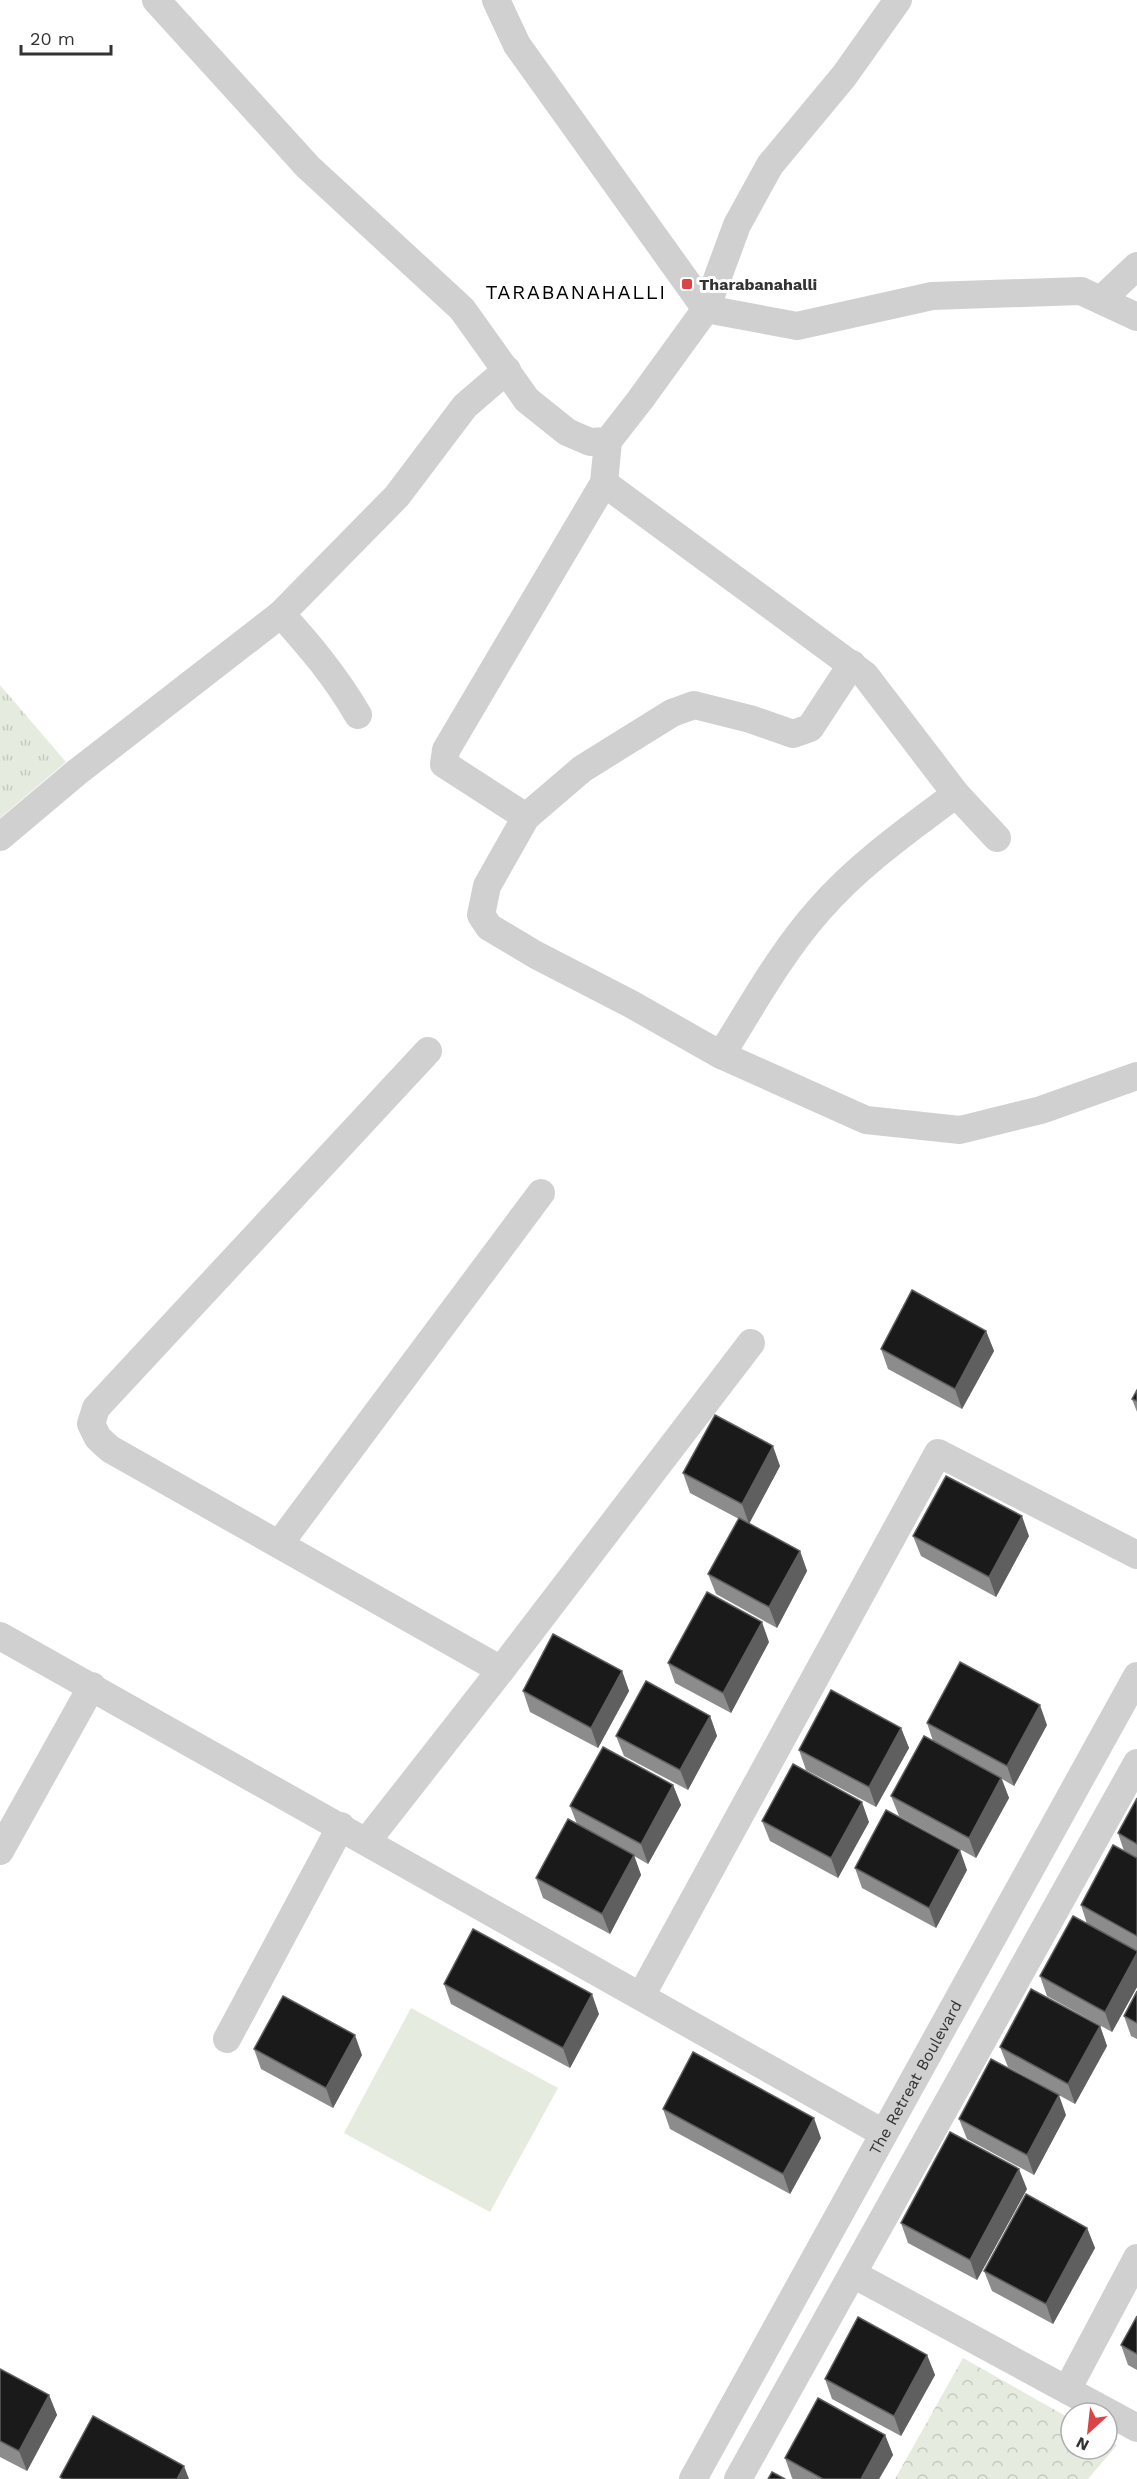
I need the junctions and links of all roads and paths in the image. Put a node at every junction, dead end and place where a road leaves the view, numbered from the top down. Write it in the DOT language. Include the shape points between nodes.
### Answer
graph roads {
  1 [pos="156,0"];
  2 [pos="496,0"];
  3 [pos="898,0"];
  4 [pos="1137,266"];
  5 [pos="1101,300"];
  6 [pos="705,309"];
  7 [pos="1137,317"];
  8 [pos="507,370"];
  9 [pos="608,441"];
  10 [pos="604,483"];
  11 [pos="281,614"];
  12 [pos="852,664"];
  13 [pos="358,715"];
  14 [pos="956,794"];
  15 [pos="526,817"];
  16 [pos="0,837"];
  17 [pos="998,838"];
  18 [pos="428,1051"];
  19 [pos="721,1055"];
  20 [pos="1137,1076"];
  21 [pos="541,1193"];
  22 [pos="751,1343"];
  23 [pos="280,1543"];
  24 [pos="1137,1554"];
  25 [pos="0,1636"];
  26 [pos="501,1670"];
  27 [pos="1137,1676"];
  28 [pos="92,1686"];
  29 [pos="1137,1763"];
  30 [pos="340,1826"];
  31 [pos="367,1841"];
  32 [pos="0,1851"];
  33 [pos="640,1996"];
  34 [pos="227,2039"];
  35 [pos="884,2133"];
  36 [pos="1137,2258"];
  37 [pos="853,2274"];
  38 [pos="1068,2390"];
  39 [pos="1137,2428"];
  40 [pos="693,2479"];
  41 [pos="738,2479"];
  1 -- 8 [label="street" via="308,167 462,309"];
  2 -- 6 [label="street" via="517,45"];
  3 -- 6 [label="street" via="844,76 770,165 737,225"];
  4 -- 5 [label="street"];
  5 -- 6 [label="street" via="1081,291 933,296 797,326"];
  5 -- 7 [label="street"];
  6 -- 9 [label="street"];
  8 -- 9 [label="street" via="527,400 567,432 590,442"];
  8 -- 11 [label="street" via="465,406 397,496"];
  9 -- 10 [label="street"];
  10 -- 12 [label="street"];
  10 -- 15 [label="street" via="446,750 444,764"];
  11 -- 13 [label="street" via="339,682"];
  11 -- 16 [label="street"];
  12 -- 14 [label="street" via="865,675"];
  12 -- 15 [label="street" via="810,728 793,734 694,705 672,713 582,769"];
  14 -- 17 [label="street"];
  14 -- 19 [label="street" via="870,859 819,909 791,944"];
  15 -- 19 [label="street" via="487,886 481,915 489,927"];
  18 -- 23 [label="street" via="96,1408 91,1424 110,1449"];
  19 -- 20 [label="street" via="866,1120 960,1130 1041,1110"];
  21 -- 23 [label="street"];
  22 -- 26 [label="street"];
  23 -- 26 [label="street"];
  24 -- 33 [label="street" via="938,1453"];
  25 -- 28 [label="street"];
  26 -- 31 [label="street"];
  27 -- 35 [label="street, The Retreat Boulevard"];
  28 -- 30 [label="street"];
  28 -- 32 [label="street"];
  29 -- 37 [label="street"];
  30 -- 31 [label="street"];
  30 -- 34 [label="street"];
  31 -- 33 [label="street"];
  33 -- 35 [label="street"];
  35 -- 40 [label="street, The Retreat Boulevard"];
  36 -- 38 [label="street"];
  37 -- 38 [label="street"];
  37 -- 41 [label="street"];
  38 -- 39 [label="street"];
}
